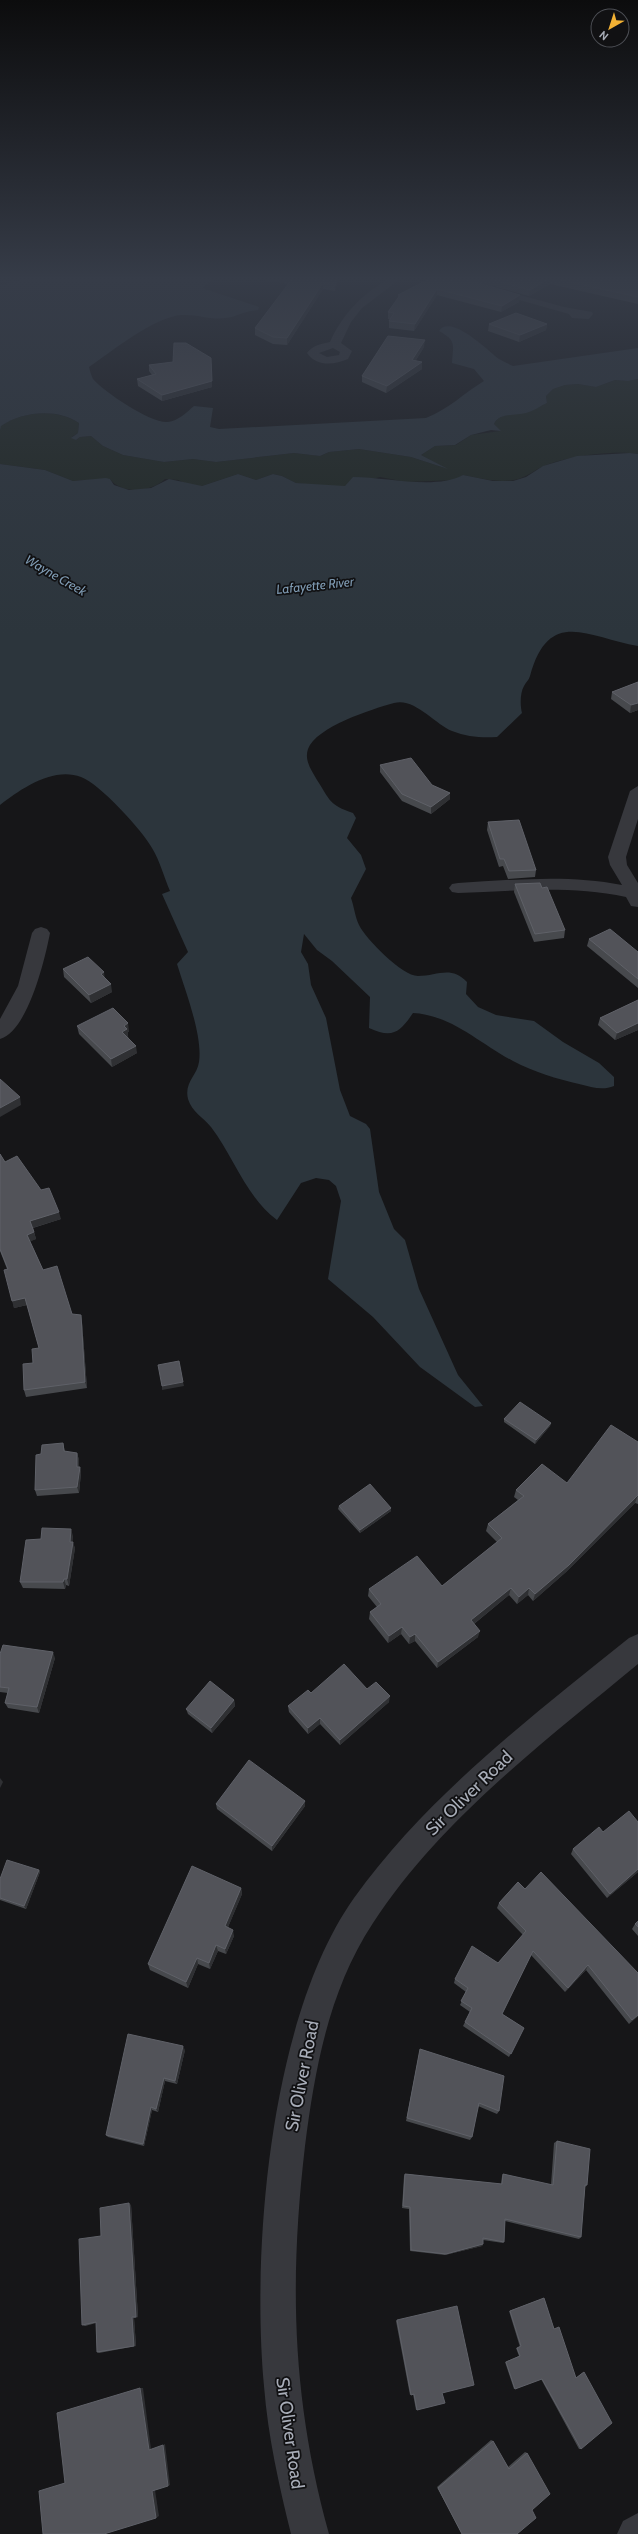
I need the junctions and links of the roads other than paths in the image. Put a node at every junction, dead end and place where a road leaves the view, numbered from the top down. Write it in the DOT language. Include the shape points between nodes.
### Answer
graph roads {
  1 [pos="638,791"];
  2 [pos="458,888"];
  3 [pos="635,898"];
  4 [pos="42,933"];
  5 [pos="0,1032"];
  6 [pos="638,1647"];
  7 [pos="310,2534"];
  1 -- 3 [label="street" via="616,861"];
  2 -- 3 [label="street" via="583,884 608,887"];
  4 -- 5 [label="street" via="26,993 13,1017"];
  6 -- 7 [label="street, Sir Oliver Road" via="492,1768 430,1828 364,1910 335,1959 314,2014 301,2063 282,2196 278,2299 284,2410 300,2502"];
}
